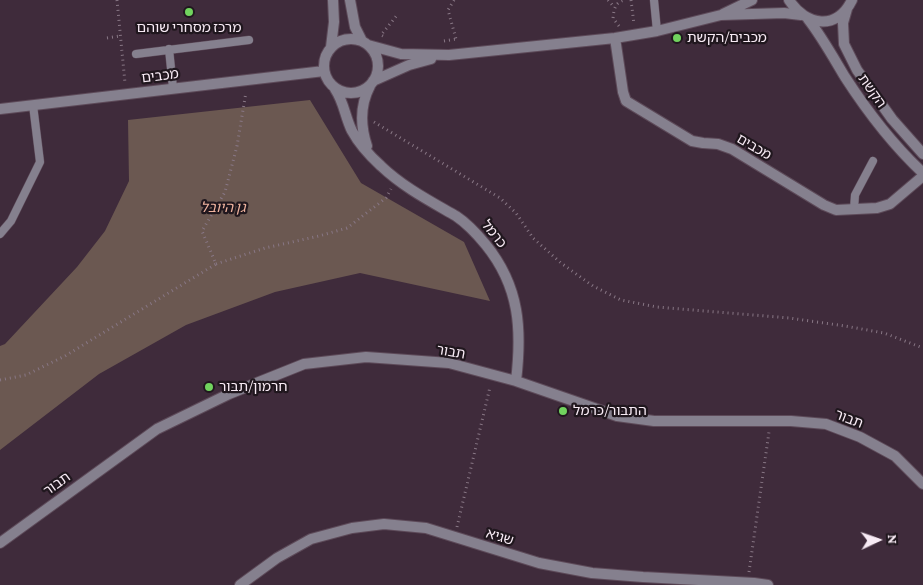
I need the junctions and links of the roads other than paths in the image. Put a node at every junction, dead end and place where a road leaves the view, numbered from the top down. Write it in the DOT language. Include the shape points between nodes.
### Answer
graph roads {
  1 [pos="333,0"];
  2 [pos="350,0"];
  3 [pos="654,0"];
  4 [pos="752,0"];
  5 [pos="789,0"];
  6 [pos="851,3"];
  7 [pos="721,15"];
  8 [pos="805,17"];
  9 [pos="657,30"];
  10 [pos="615,38"];
  11 [pos="250,40"];
  12 [pos="365,43"];
  13 [pos="331,47"];
  14 [pos="169,49"];
  15 [pos="136,54"];
  16 [pos="453,55"];
  17 [pos="324,70"];
  18 [pos="372,83"];
  19 [pos="173,88"];
  20 [pos="335,89"];
  21 [pos="33,105"];
  22 [pos="0,108"];
  23 [pos="369,152"];
  24 [pos="923,154"];
  25 [pos="873,161"];
  26 [pos="923,174"];
  27 [pos="854,209"];
  28 [pos="0,234"];
  29 [pos="516,381"];
  30 [pos="923,484"];
  31 [pos="0,543"];
  32 [pos="240,585"];
  33 [pos="768,585"];
  1 -- 13 [label="street"];
  2 -- 12 [label="street" via="355,27"];
  3 -- 9 [label="lane"];
  4 -- 7 [label="street"];
  5 -- 8 [label="street, הקשת"];
  6 -- 8 [label="street" via="840,16 830,20"];
  6 -- 24 [label="street, הקשת" via="843,23 844,44 857,70 892,119"];
  7 -- 8 [label="street" via="784,13"];
  7 -- 9 [label="street"];
  8 -- 26 [label="street, הקשת" via="820,34 881,127"];
  9 -- 10 [label="street"];
  10 -- 16 [label="street"];
  10 -- 27 [label="street, מכבים" via="626,101 692,140 732,149 824,205 836,210"];
  11 -- 14 [label="lane"];
  12 -- 13 [label="street" via="343,40"];
  12 -- 16 [label="street" via="401,54"];
  12 -- 18 [label="street" via="375,53 378,62"];
  13 -- 17 [label="street" via="324,58"];
  14 -- 15 [label="lane"];
  14 -- 19 [label="lane"];
  16 -- 18 [label="street" via="409,65"];
  17 -- 19 [label="street, מכבים"];
  17 -- 20 [label="street" via="328,82"];
  18 -- 20 [label="street" via="362,91 350,94"];
  18 -- 23 [label="street, כרמל" via="364,99 362,115 363,135"];
  19 -- 21 [label="street, מכבים"];
  20 -- 23 [label="street, כרמל" via="352,130"];
  21 -- 22 [label="street, מכבים"];
  21 -- 28 [label="lane" via="40,162 11,221"];
  23 -- 29 [label="street, כרמל" via="396,180 470,226 495,256 517,310 519,352"];
  25 -- 27 [label="lane" via="855,195"];
  26 -- 27 [label="street, מכבים" via="890,204"];
  29 -- 30 [label="street, תבור" via="617,416 654,421 826,424 860,437 895,456"];
  29 -- 31 [label="street, תבור" via="449,363 366,357 304,364 229,394 157,429"];
  32 -- 33 [label="street, שגיא" via="277,558 311,539 352,528 384,524 426,528 539,563 592,573"];
}
